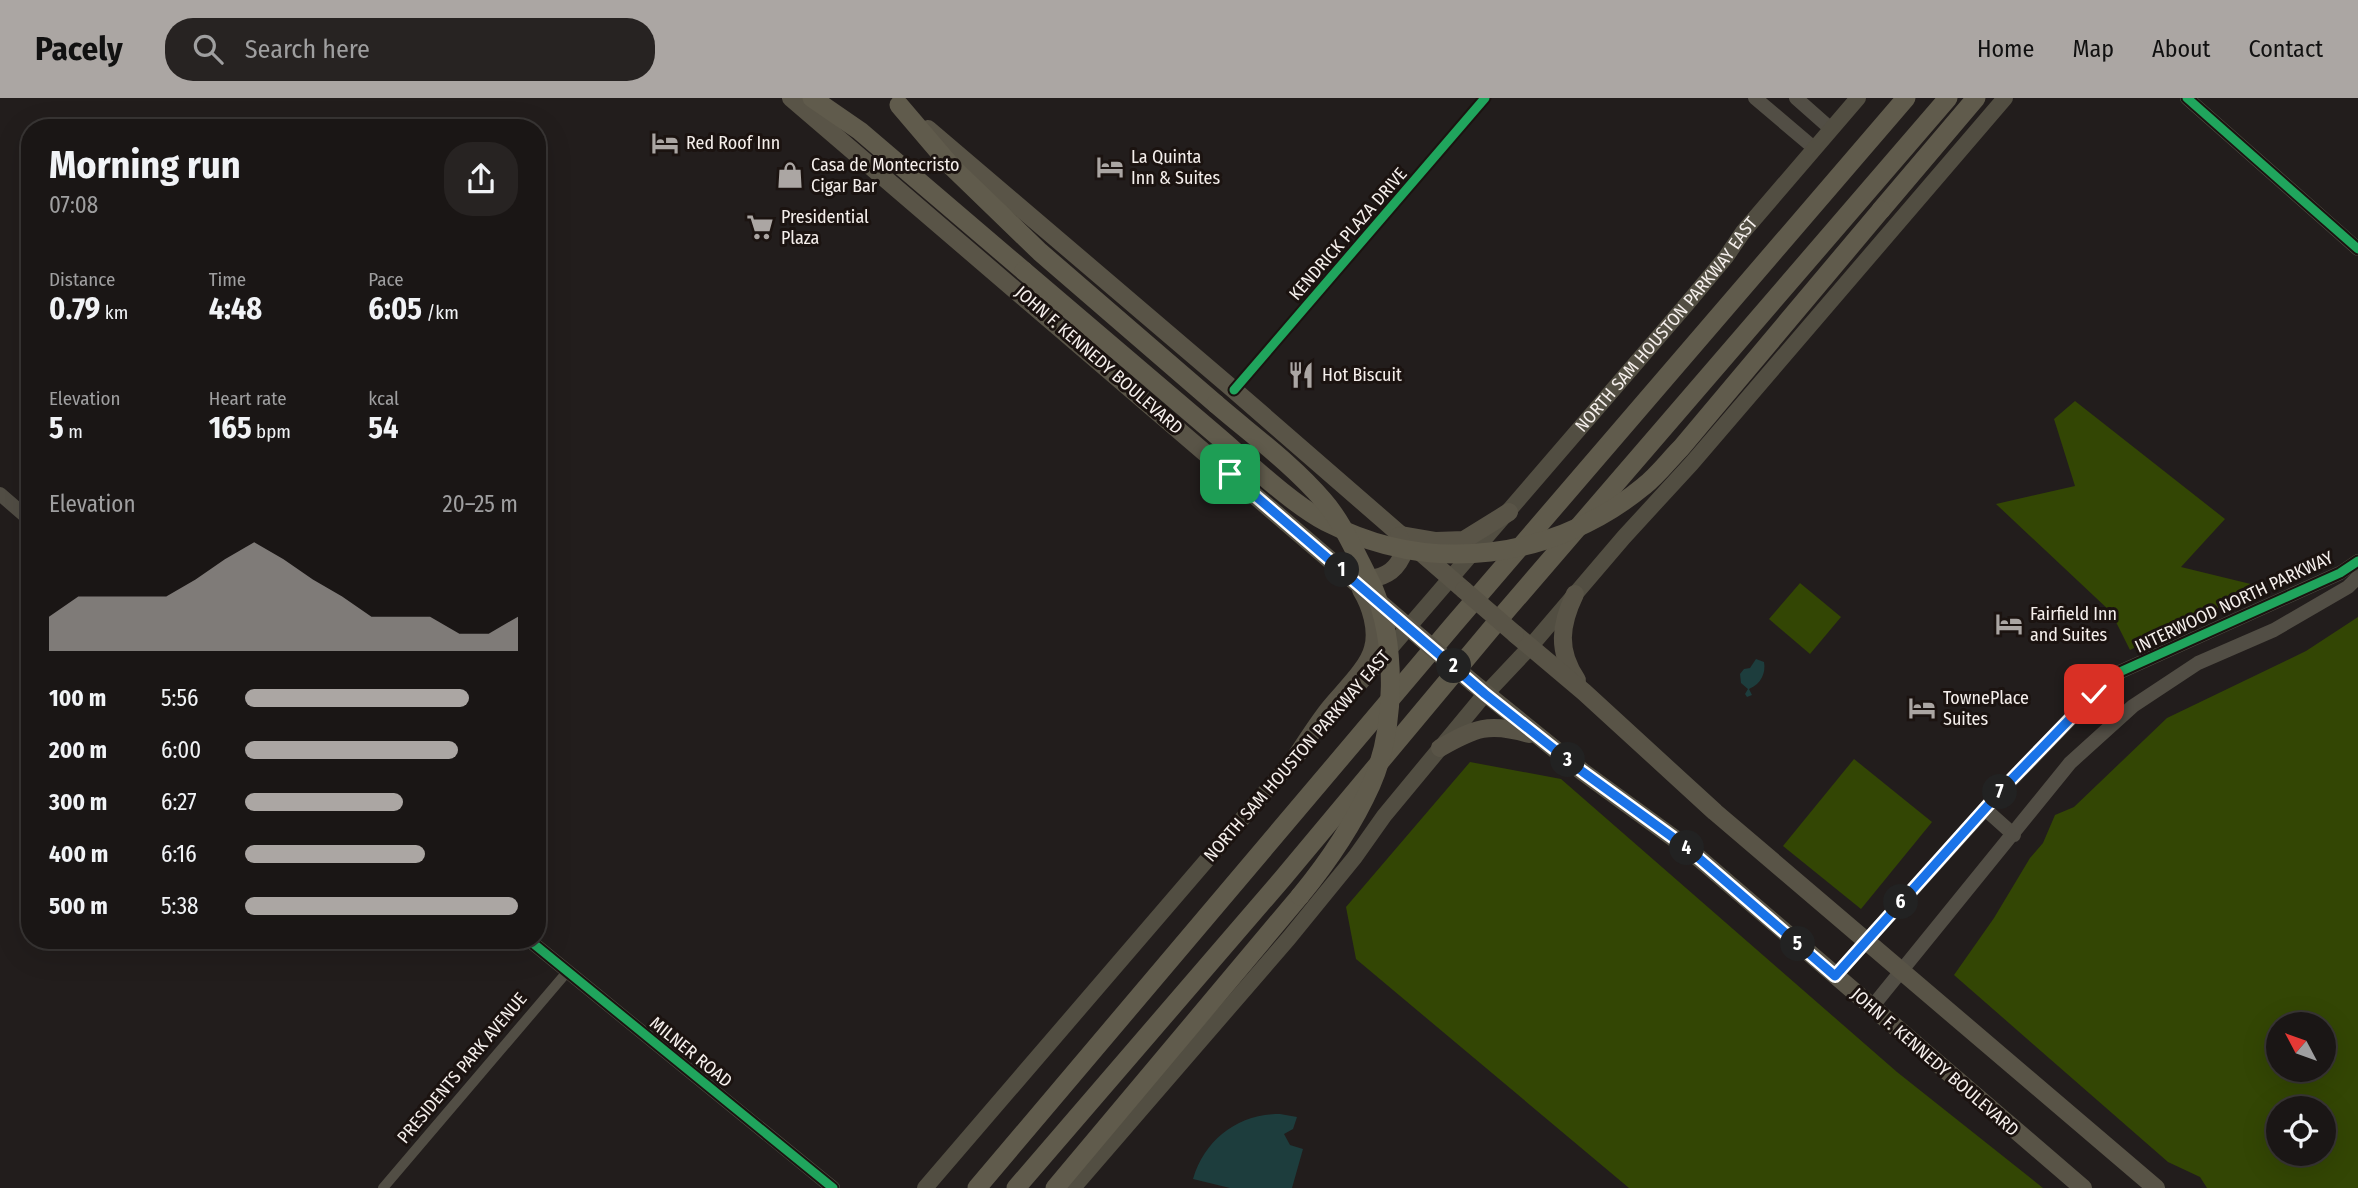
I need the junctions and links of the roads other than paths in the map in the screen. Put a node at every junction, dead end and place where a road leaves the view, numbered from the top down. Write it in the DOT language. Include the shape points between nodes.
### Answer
graph roads {
  1 [pos="791,98"];
  2 [pos="812,98"];
  3 [pos="1485,98"];
  4 [pos="1755,98"];
  5 [pos="1796,98"];
  6 [pos="1858,98"];
  7 [pos="1906,98"];
  8 [pos="1948,98"];
  9 [pos="1976,98"];
  10 [pos="2005,98"];
  11 [pos="2187,98"];
  12 [pos="899,105"];
  13 [pos="1831,129"];
  14 [pos="1814,148"];
  15 [pos="2358,249"];
  16 [pos="1234,390"];
  17 [pos="0,494"];
  18 [pos="21,512"];
  19 [pos="1509,512"];
  20 [pos="1279,516"];
  21 [pos="1398,534"];
  22 [pos="2358,561"];
  23 [pos="2358,577"];
  24 [pos="1356,581"];
  25 [pos="1458,584"];
  26 [pos="1575,594"];
  27 [pos="1415,633"];
  28 [pos="1531,647"];
  29 [pos="1479,689"];
  30 [pos="1584,692"];
  31 [pos="2092,695"];
  32 [pos="2118,720"];
  33 [pos="1536,736"];
  34 [pos="1440,748"];
  35 [pos="1297,755"];
  36 [pos="1985,809"];
  37 [pos="2014,835"];
  38 [pos="1867,941"];
  39 [pos="540,949"];
  40 [pos="567,972"];
  41 [pos="1902,972"];
  42 [pos="1835,976"];
  43 [pos="1872,1007"];
  44 [pos="383,1188"];
  45 [pos="833,1188"];
  46 [pos="925,1188"];
  47 [pos="976,1188"];
  48 [pos="1016,1188"];
  49 [pos="1055,1188"];
  50 [pos="1073,1188"];
  51 [pos="2083,1188"];
  52 [pos="2156,1188"];
  1 -- 20 [label="main road, JOHN F. KENNEDY BOULEVARD"];
  2 -- 9 [label="highway, bridge" via="860,131 1268,479 1324,521 1376,543 1441,554 1478,554 1550,540 1595,520 1646,484"];
  3 -- 16 [label="street, KENDRICK PLAZA DRIVE"];
  4 -- 14 [label="street"];
  5 -- 13 [label="street"];
  6 -- 13 [label="main road, NORTH SAM HOUSTON PARKWAY EAST"];
  7 -- 47 [label="highway, NORTH SAM HOUSTON PARKWAY EAST"];
  8 -- 48 [label="highway"];
  10 -- 26 [label="main road"];
  11 -- 15 [label="street"];
  12 -- 16 [label="main road"];
  12 -- 49 [label="highway, bridge" via="951,166 1069,279 1323,500 1373,588 1388,643 1387,718 1381,752 1372,782 1347,831 1300,896"];
  13 -- 14 [label="main road, NORTH SAM HOUSTON PARKWAY EAST"];
  14 -- 19 [label="main road, NORTH SAM HOUSTON PARKWAY EAST"];
  16 -- 21 [label="main road"];
  17 -- 18 [label="street"];
  19 -- 21 [label="main road" via="1464,540 1436,541"];
  19 -- 25 [label="main road, NORTH SAM HOUSTON PARKWAY EAST"];
  20 -- 21 [label="main road" via="1309,532 1369,579 1383,578 1394,570 1404,551"];
  20 -- 24 [label="main road, JOHN F. KENNEDY BOULEVARD"];
  21 -- 25 [label="main road"];
  22 -- 31 [label="street, INTERWOOD NORTH PARKWAY" via="2113,675"];
  23 -- 32 [label="street, INTERWOOD NORTH PARKWAY" via="2274,630 2198,663"];
  24 -- 27 [label="main road, JOHN F. KENNEDY BOULEVARD"];
  24 -- 35 [label="main road" via="1372,615 1373,650"];
  25 -- 27 [label="main road, NORTH SAM HOUSTON PARKWAY EAST"];
  25 -- 28 [label="main road, bridge"];
  26 -- 28 [label="main road"];
  26 -- 30 [label="main road" via="1566,611 1563,648 1566,664"];
  27 -- 29 [label="main road, JOHN F. KENNEDY BOULEVARD, bridge"];
  27 -- 35 [label="main road, NORTH SAM HOUSTON PARKWAY EAST"];
  28 -- 29 [label="main road"];
  28 -- 30 [label="main road"];
  29 -- 33 [label="main road, JOHN F. KENNEDY BOULEVARD"];
  29 -- 34 [label="main road"];
  30 -- 38 [label="main road"];
  31 -- 32 [label="street"];
  31 -- 36 [label="street, INTERWOOD NORTH PARKWAY"];
  32 -- 37 [label="street, INTERWOOD NORTH PARKWAY" via="2070,763"];
  33 -- 34 [label="main road" via="1493,727 1468,732"];
  33 -- 42 [label="main road, JOHN F. KENNEDY BOULEVARD" via="1686,847"];
  34 -- 50 [label="main road" via="1289,938"];
  35 -- 46 [label="main road, NORTH SAM HOUSTON PARKWAY EAST"];
  36 -- 37 [label="street"];
  36 -- 38 [label="street, INTERWOOD NORTH PARKWAY"];
  37 -- 41 [label="street, INTERWOOD NORTH PARKWAY"];
  38 -- 41 [label="main road"];
  38 -- 42 [label="street, INTERWOOD NORTH PARKWAY"];
  39 -- 40 [label="street, MILNER ROAD"];
  40 -- 44 [label="street, PRESIDENTS PARK AVENUE"];
  40 -- 45 [label="street, MILNER ROAD"];
  41 -- 43 [label="street, INTERWOOD NORTH PARKWAY"];
  41 -- 52 [label="main road"];
  42 -- 43 [label="main road, JOHN F. KENNEDY BOULEVARD"];
  43 -- 51 [label="main road, JOHN F. KENNEDY BOULEVARD"];
}
